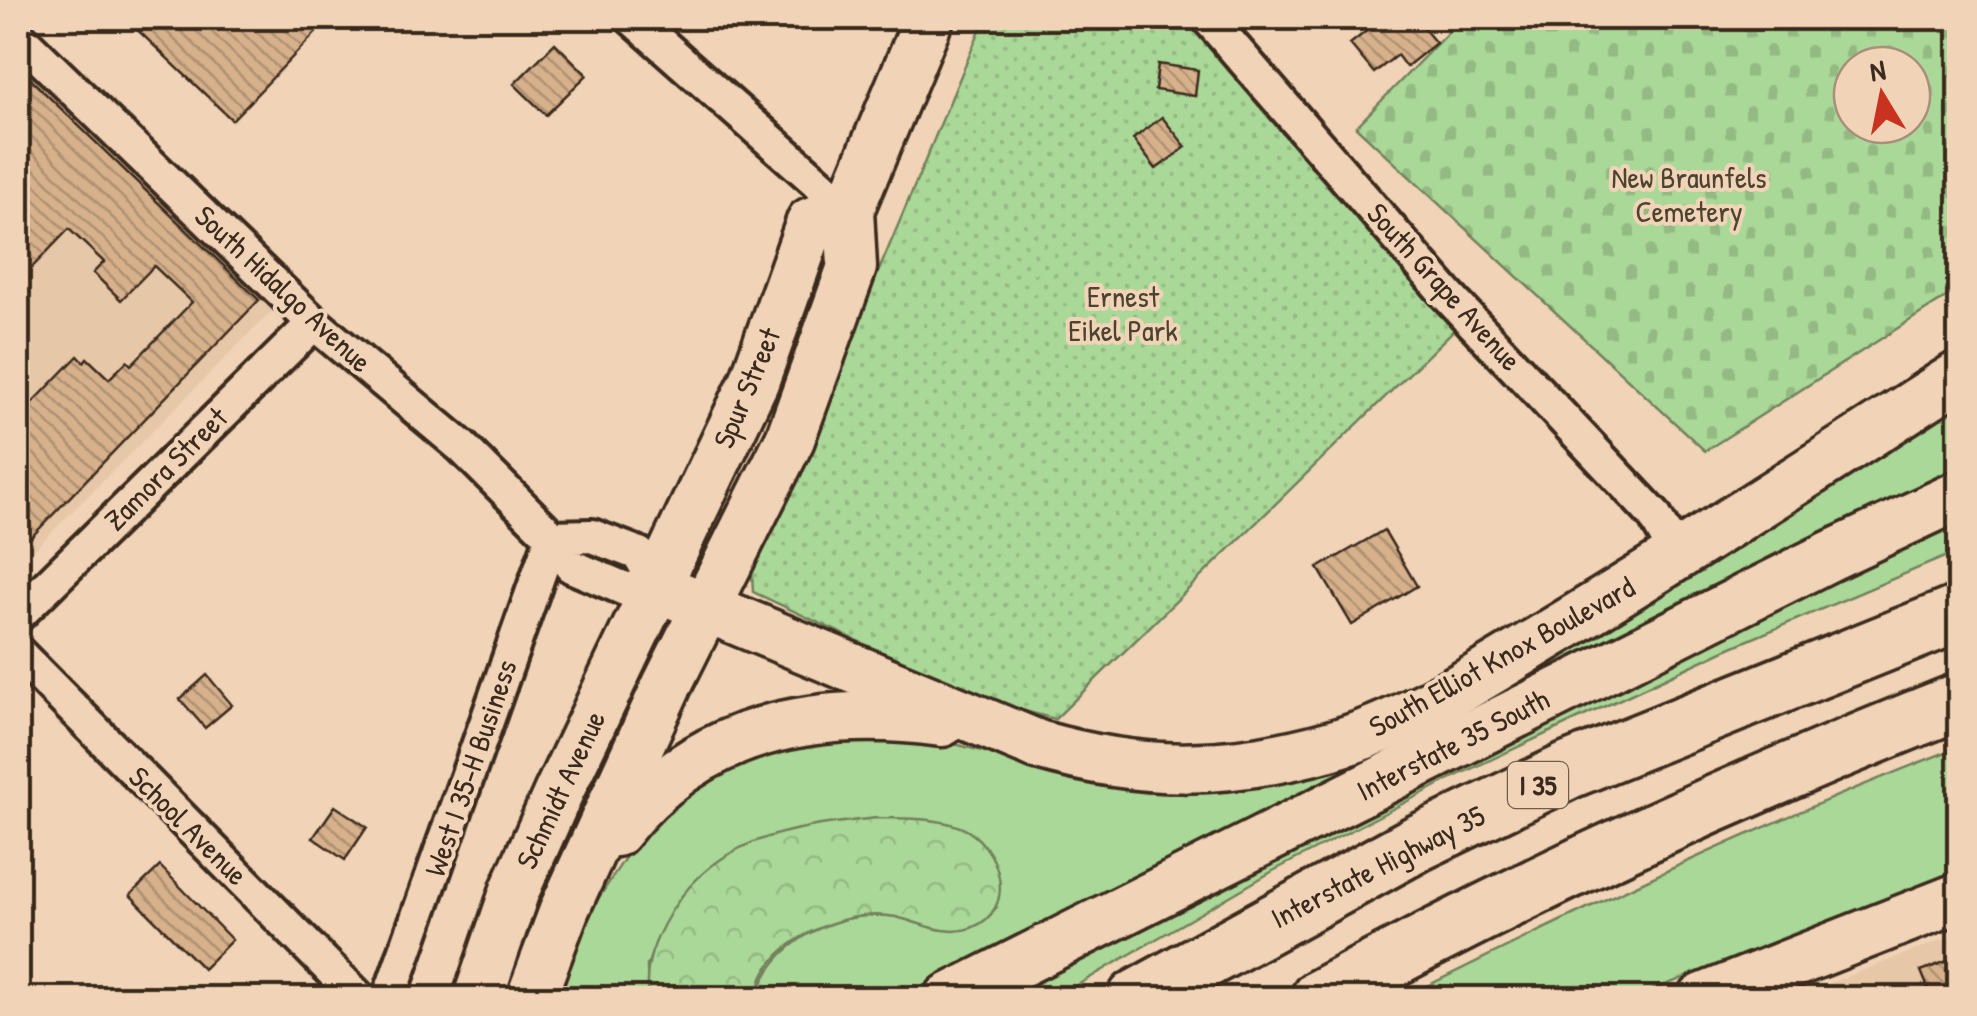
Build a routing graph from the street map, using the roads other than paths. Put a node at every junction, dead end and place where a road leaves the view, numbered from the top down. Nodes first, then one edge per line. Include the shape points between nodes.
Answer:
1 (632, 18) edge
2 (929, 18) edge
3 (1208, 18) edge
4 (18, 36) edge
5 (849, 210) junction
6 (314, 323) junction
7 (1960, 374) edge
8 (1960, 495) edge
9 (552, 538) junction
10 (1678, 557) junction
11 (657, 587) junction
12 (705, 604) junction
13 (1960, 613) edge
14 (18, 615) edge
15 (18, 653) edge
16 (1960, 701) edge
17 (995, 729) junction
18 (1960, 897) edge
19 (565, 908) junction
20 (1723, 995) edge
21 (359, 998) edge
22 (389, 998) edge
23 (478, 998) edge
24 (531, 998) edge
25 (949, 998) edge
26 (1136, 998) edge
27 (1319, 998) edge

1 - 5 street
2 - 5 main road, Spur Street
3 - 10 street, South Grape Avenue via 1448,296 1654,516
4 - 6 street, South Hidalgo Avenue
5 - 11 main road, Spur Street via 811,222 754,382
5 - 12 main road, Spur Street via 852,267 790,439
6 - 9 street, South Hidalgo Avenue via 462,446
6 - 14 street, Zamora Street
7 - 10 main road, South Elliot Knox Boulevard
8 - 25 main road, Interstate 35 South
9 - 11 street, South Hidalgo Avenue via 572,566 625,589
9 - 22 street, West I 35-H Business
10 - 17 main road, South Elliot Knox Boulevard via 1422,708 1293,756 1202,768 1131,767
11 - 12 main road, South Hidalgo Avenue
11 - 23 main road, Schmidt Avenue via 515,890
12 - 17 main road, South Hidalgo Avenue
12 - 19 main road, Schmidt Avenue
13 - 26 highway, Interstate Highway 35 / I 35 via 1570,770 1418,843
15 - 21 street, School Avenue
16 - 27 highway via 1574,866
17 - 19 main road via 850,715 740,738 684,768 636,805
18 - 20 main road
19 - 24 main road, Schmidt Avenue

